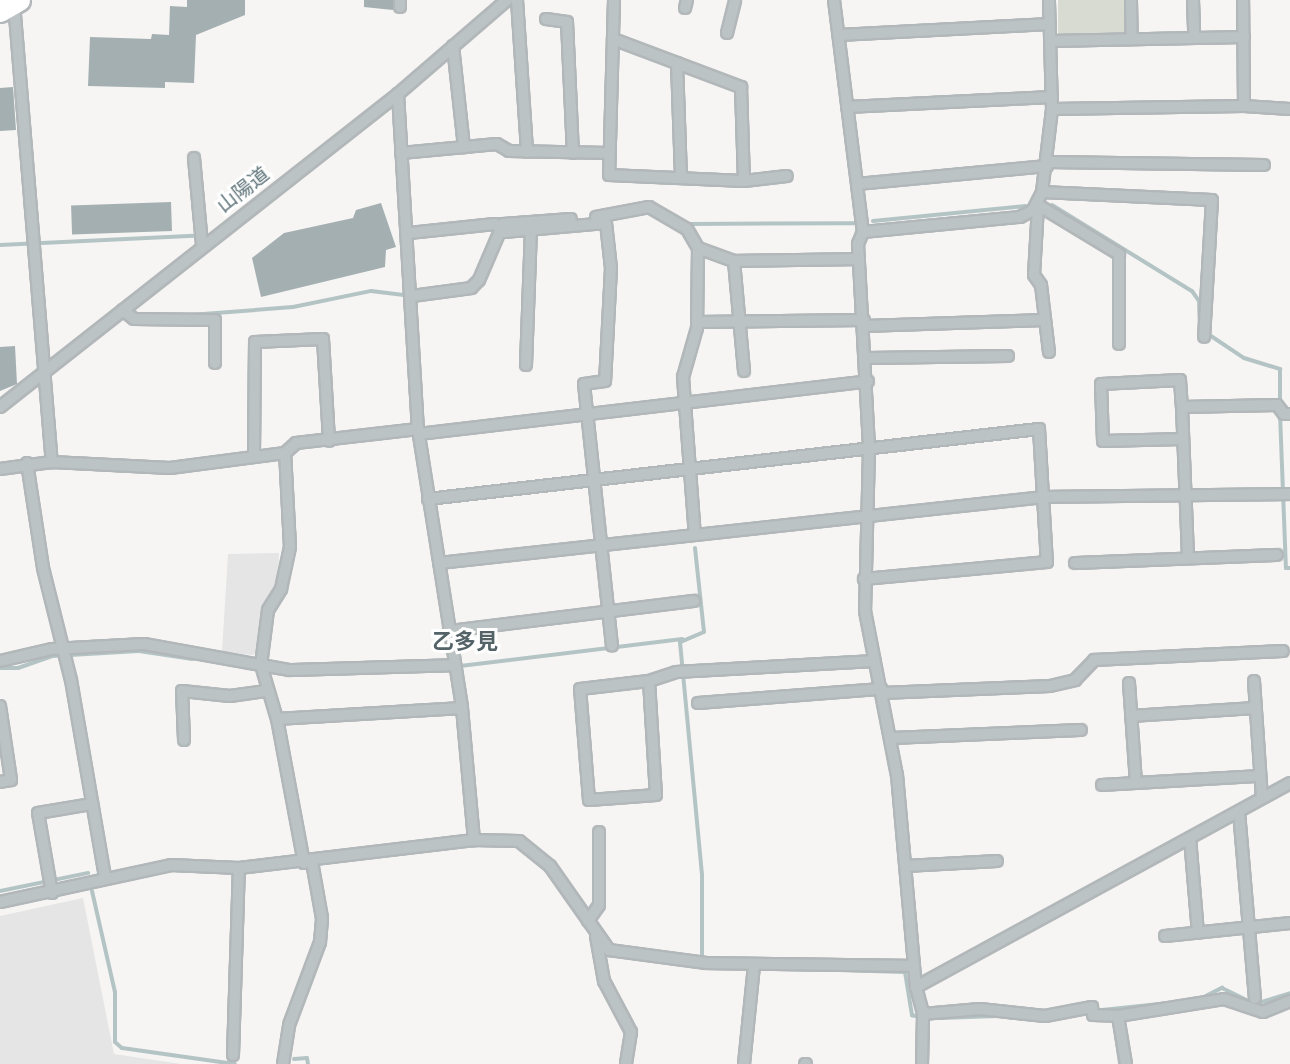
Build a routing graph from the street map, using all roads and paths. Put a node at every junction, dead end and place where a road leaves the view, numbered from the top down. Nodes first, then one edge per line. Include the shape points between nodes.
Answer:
1 (507, 0) edge
2 (517, 0) edge
3 (614, 0) edge
4 (735, 0) edge
5 (834, 0) edge
6 (1049, 0) edge
7 (1131, 0) edge
8 (1193, 0) edge
9 (1243, 0) edge
10 (11, 4) edge
11 (546, 19) dead end
12 (1050, 24) junction
13 (727, 33) dead end
14 (839, 35) junction
15 (1194, 37) junction
16 (1244, 37) junction
17 (613, 39) junction
18 (1132, 39) junction
19 (1051, 41) junction
20 (453, 46) junction
21 (677, 63) junction
22 (398, 94) junction
23 (1052, 97) junction
24 (1244, 106) junction
25 (847, 107) junction
26 (1052, 109) junction
27 (1290, 109) edge
28 (464, 147) junction
29 (527, 152) junction
30 (401, 153) junction
31 (573, 153) junction
32 (609, 153) junction
33 (194, 158) dead end
34 (1047, 164) junction
35 (1264, 165) dead end
36 (787, 176) dead end
37 (681, 178) junction
38 (744, 180) junction
39 (857, 184) junction
40 (1042, 192) junction
41 (1038, 205) junction
42 (500, 228) junction
43 (531, 230) junction
44 (863, 232) junction
45 (409, 233) junction
46 (202, 244) junction
47 (698, 248) junction
48 (859, 260) junction
49 (734, 261) junction
50 (412, 297) junction
51 (123, 310) junction
52 (1045, 320) junction
53 (697, 322) junction
54 (740, 322) junction
55 (864, 323) junction
56 (1204, 334) dead end
57 (1119, 344) dead end
58 (1049, 352) dead end
59 (1008, 356) dead end
60 (867, 358) junction
61 (215, 363) dead end
62 (526, 365) dead end
63 (48, 370) junction
64 (744, 370) dead end
65 (868, 381) junction
66 (683, 403) junction
67 (0, 407) edge
68 (1182, 407) junction
69 (1284, 410) edge
70 (586, 414) junction
71 (419, 431) junction
72 (1183, 439) junction
73 (329, 441) junction
74 (869, 449) junction
75 (285, 453) junction
76 (254, 456) junction
77 (52, 462) junction
78 (27, 463) junction
79 (0, 469) edge
80 (690, 469) junction
81 (594, 480) junction
82 (1286, 494) edge
83 (1185, 495) junction
84 (1044, 497) junction
85 (428, 499) junction
86 (864, 516) junction
87 (694, 535) junction
88 (601, 545) junction
89 (1277, 555) dead end
90 (1188, 558) junction
91 (439, 563) junction
92 (1075, 563) dead end
93 (864, 579) junction
94 (694, 602) dead end
95 (608, 612) junction
96 (449, 631) junction
97 (612, 646) dead end
98 (1283, 651) dead end
99 (63, 654) junction
100 (875, 660) junction
101 (0, 662) edge
102 (261, 665) junction
103 (455, 665) junction
104 (649, 681) junction
105 (1254, 681) dead end
106 (1129, 683) dead end
107 (267, 691) junction
108 (881, 691) junction
109 (698, 703) dead end
110 (0, 706) edge
111 (462, 708) junction
112 (1256, 708) junction
113 (1131, 716) junction
114 (277, 719) junction
115 (1081, 730) dead end
116 (891, 738) junction
117 (184, 740) dead end
118 (1260, 776) junction
119 (0, 782) edge
120 (1136, 783) junction
121 (1290, 783) edge
122 (1101, 784) dead end
123 (1262, 798) junction
124 (92, 804) junction
125 (1239, 812) junction
126 (598, 832) dead end
127 (1190, 838) junction
128 (474, 840) junction
129 (997, 861) dead end
130 (308, 862) junction
131 (906, 866) junction
132 (239, 868) junction
133 (105, 876) junction
134 (50, 885) junction
135 (0, 902) edge
136 (588, 921) junction
137 (1290, 923) edge
138 (1250, 927) junction
139 (1198, 933) junction
140 (596, 936) junction
141 (1165, 936) dead end
142 (914, 966) junction
143 (754, 969) junction
144 (916, 987) junction
145 (1255, 998) dead end
146 (1290, 1001) edge
147 (1115, 1016) junction
148 (923, 1017) junction
149 (233, 1055) dead end
150 (283, 1064) edge
151 (626, 1064) edge
152 (744, 1064) edge
153 (922, 1064) edge
154 (1126, 1064) edge

1 - 20 street, 山陽道
2 - 29 street
3 - 17 street
4 - 13 street
5 - 14 street
6 - 12 street
7 - 18 street
8 - 15 street
9 - 16 street
10 - 63 street
11 - 31 street via 567,22
12 - 14 street
12 - 19 street
14 - 25 street
15 - 16 street
15 - 18 street
16 - 24 street
17 - 21 street
17 - 32 street
18 - 19 street
19 - 23 street
20 - 22 street, 山陽道
20 - 28 street
21 - 37 street
21 - 38 street via 741,87
22 - 30 street
22 - 46 street, 山陽道
23 - 25 street
23 - 26 street
24 - 26 street
24 - 27 street
25 - 39 street
26 - 34 street
28 - 29 street via 497,144 509,151
28 - 30 street
29 - 31 street
30 - 45 street
31 - 32 street
32 - 37 street via 609,174
33 - 46 street
34 - 35 street
34 - 39 street
34 - 40 street
36 - 38 street
37 - 38 street
39 - 44 street
40 - 41 street
40 - 56 street via 1212,200
41 - 44 street via 1020,217
41 - 52 street via 1034,275 1041,285
41 - 57 street via 1119,254
42 - 43 street
42 - 45 street via 495,224
42 - 47 street via 503,224 608,216 649,207 678,222
42 - 50 street via 479,280 471,288
43 - 62 street
43 - 70 street via 606,223 611,268 605,381 584,384
44 - 48 street
45 - 50 street
46 - 51 street, 山陽道
47 - 49 street
47 - 53 street
48 - 49 street
48 - 55 street
49 - 54 street
50 - 71 street
51 - 61 street via 134,319 215,320
51 - 63 street, 山陽道
52 - 55 street
52 - 58 street
53 - 54 street
53 - 66 street via 686,359
54 - 55 street
54 - 64 street
55 - 60 street
59 - 60 street
60 - 65 street
63 - 67 street, 山陽道
63 - 77 street
65 - 66 street
65 - 74 street
66 - 70 street
66 - 80 street
68 - 69 street
68 - 72 street
68 - 72 street via 1180,380 1101,384 1102,441
70 - 71 street
70 - 81 street
71 - 73 street
71 - 85 street
72 - 83 street
73 - 75 street via 296,443
73 - 76 street via 323,339 255,342
74 - 80 street
74 - 84 street via 1039,429
74 - 86 street
75 - 76 street
75 - 102 street via 290,547 282,589 268,610
76 - 77 street via 149,469
77 - 78 street
78 - 79 street
78 - 99 street
80 - 81 street
80 - 87 street
81 - 85 street
81 - 88 street
82 - 83 street
83 - 84 street
83 - 90 street
84 - 86 street
84 - 93 street via 1047,562
85 - 91 street
86 - 87 street
86 - 93 street
87 - 88 street
88 - 91 street
88 - 95 street
89 - 90 street
90 - 92 street
91 - 96 street
93 - 100 street via 865,611
94 - 95 street
95 - 96 street
95 - 97 street
96 - 103 street
98 - 108 street via 1094,660 1075,680 1050,686
99 - 101 street
99 - 102 street via 144,644
99 - 124 street
100 - 104 street via 682,671
100 - 108 street
102 - 103 street via 289,670
102 - 107 street
103 - 111 street
104 - 104 street via 580,689 589,800 656,795
105 - 112 street
106 - 113 street
107 - 114 street
107 - 117 street via 230,696 182,691
108 - 109 street
108 - 116 street
110 - 119 street via 10,780
111 - 114 street
111 - 128 street
112 - 113 street
112 - 118 street
113 - 120 street
114 - 130 street
115 - 116 street
116 - 131 street
118 - 120 street
118 - 123 street
120 - 122 street
121 - 123 street
123 - 125 street
124 - 133 street
124 - 134 street via 38,813
125 - 127 street
125 - 138 street
126 - 136 street via 599,905
127 - 139 street
127 - 144 street
128 - 130 street
128 - 136 street via 519,841 550,866
129 - 131 street
130 - 132 street
130 - 150 street via 322,918 320,942 289,1025
131 - 142 street
132 - 133 street via 171,865
132 - 149 street
133 - 134 street
134 - 135 street
136 - 140 street
137 - 138 street
138 - 139 street
138 - 145 street
139 - 141 street
140 - 143 street via 609,950
140 - 151 street via 604,981 631,1032
142 - 143 street
142 - 144 street
143 - 152 street
144 - 148 street
146 - 147 street via 1263,1012 1224,999
147 - 148 street via 1092,1012 1045,1016 980,1010
147 - 154 street
148 - 153 street

